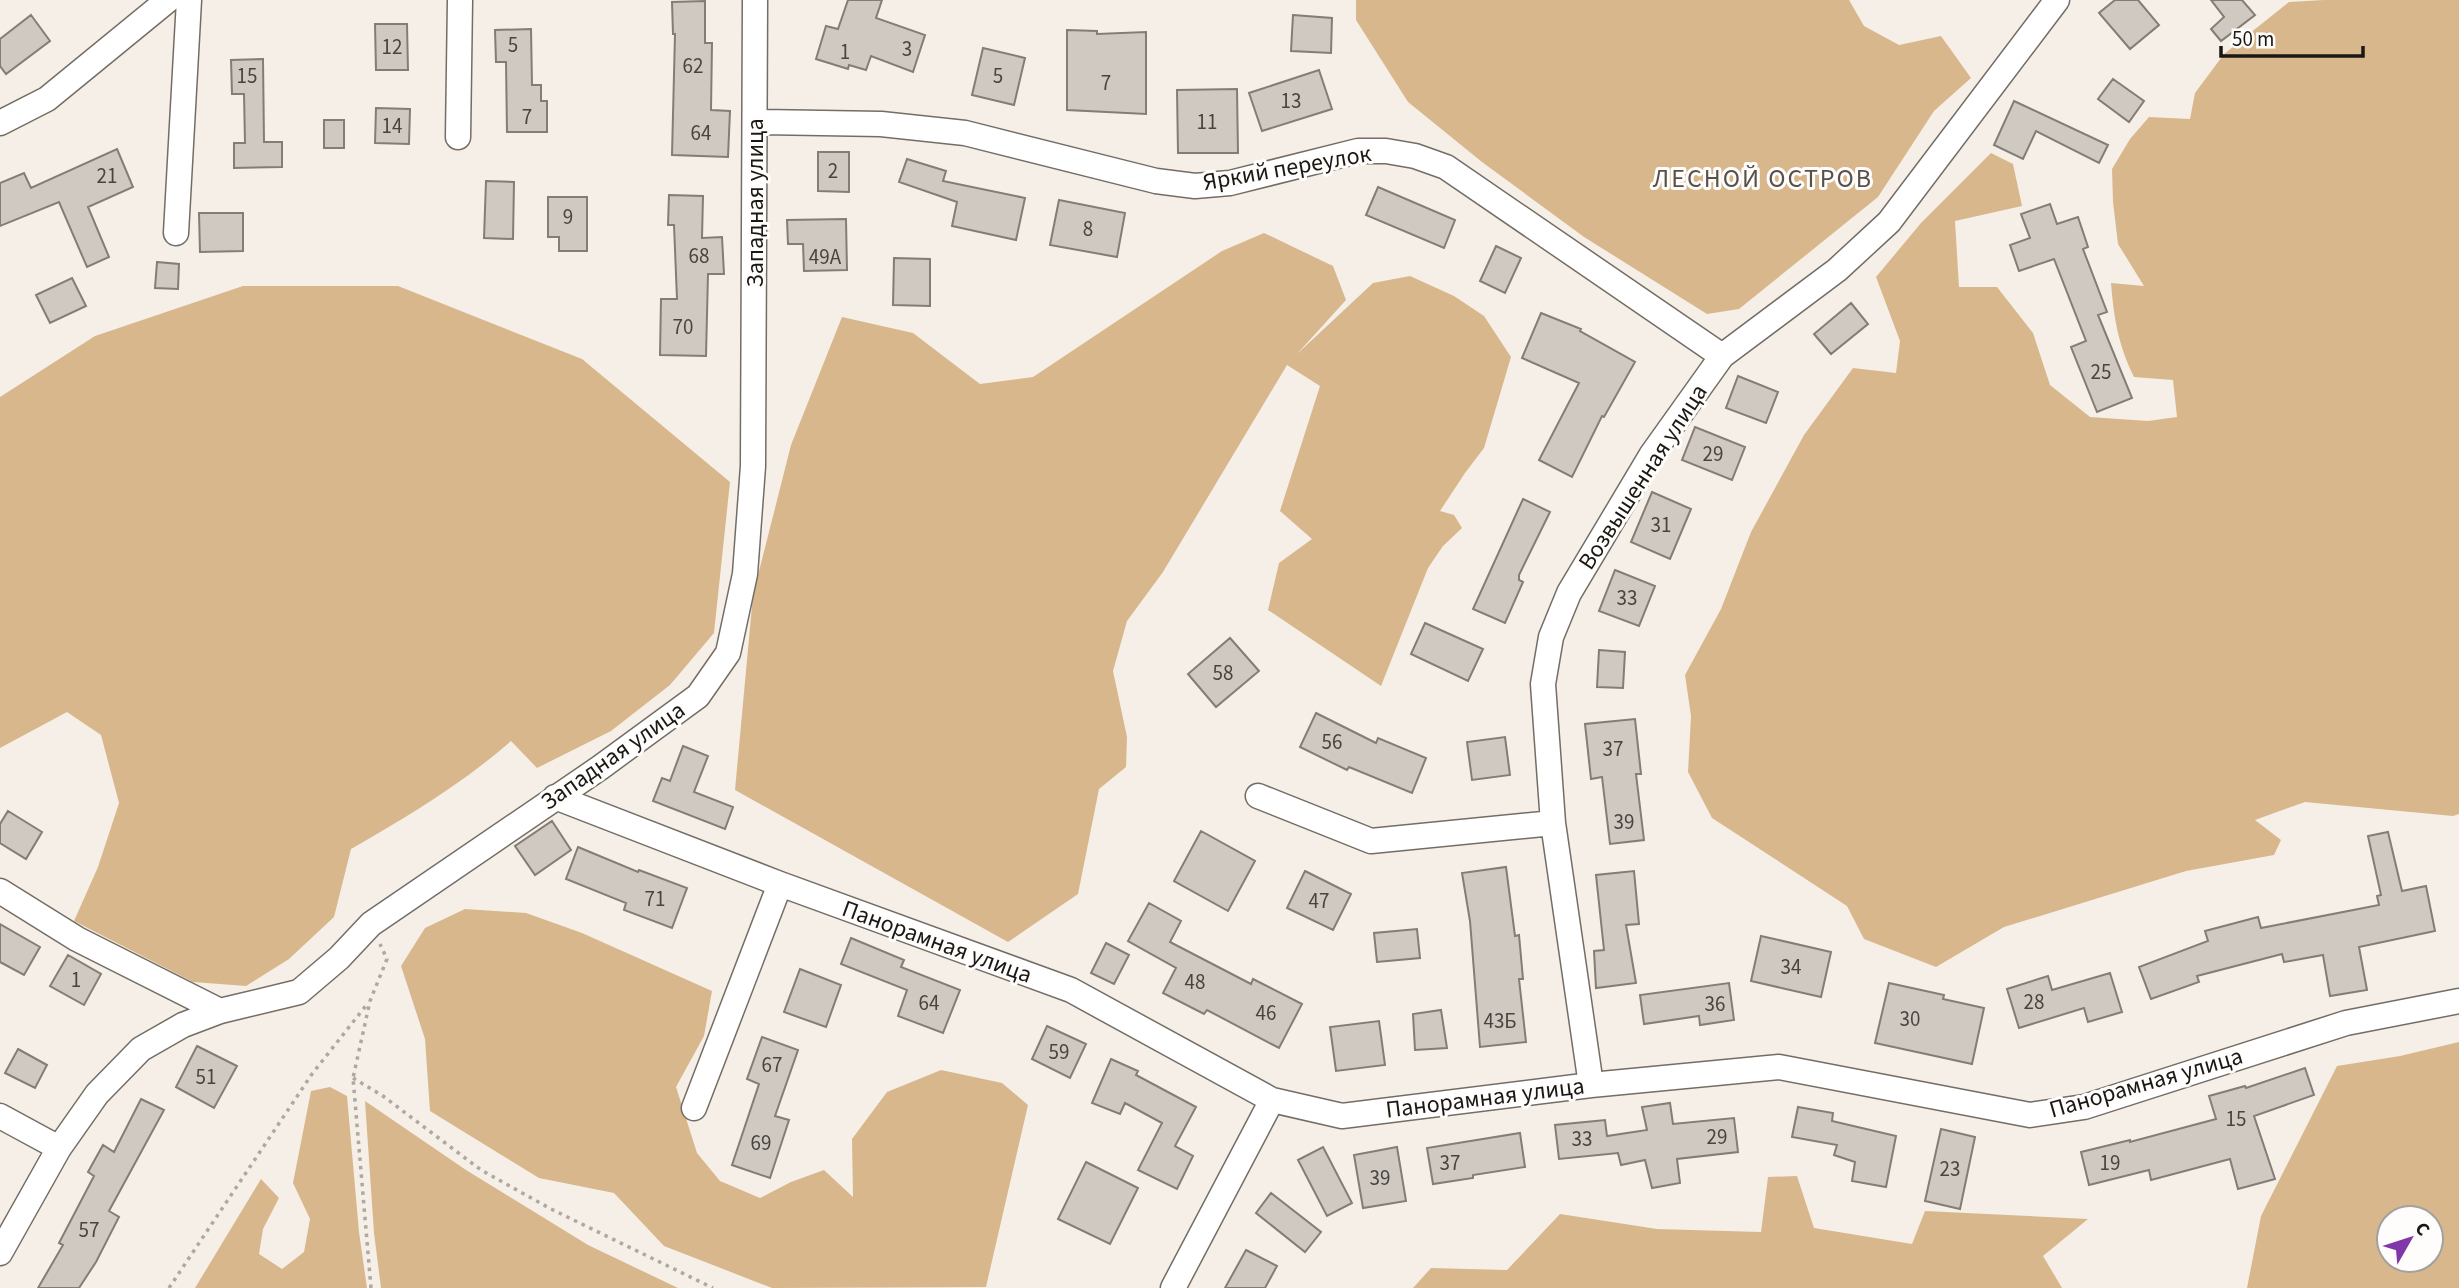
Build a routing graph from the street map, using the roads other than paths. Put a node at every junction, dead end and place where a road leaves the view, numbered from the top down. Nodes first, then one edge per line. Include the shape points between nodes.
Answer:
1 (168, 0) edge
2 (189, 0) edge
3 (460, 0) edge
4 (755, 0) edge
5 (2057, 0) edge
6 (755, 122) junction
7 (0, 123) edge
8 (458, 137) dead end
9 (176, 233) dead end
10 (1722, 356) junction
11 (1258, 796) dead end
12 (555, 797) junction
13 (1553, 823) junction
14 (780, 884) junction
15 (0, 891) edge
16 (2459, 1001) edge
17 (220, 1011) junction
18 (1591, 1085) junction
19 (1272, 1100) junction
20 (694, 1108) dead end
21 (0, 1116) edge
22 (58, 1148) junction
23 (0, 1253) edge
24 (1173, 1288) edge

1 - 7 street via 47,99
2 - 9 street
3 - 8 street
4 - 6 street, Западная улица
5 - 10 street, Возвышенная улица via 1889,222 1837,270
6 - 10 street, Яркий переулок via 881,124 965,133 1156,181 1195,186 1230,183 1358,151 1416,156 1446,167
6 - 12 street, Западная улица via 753,466 744,574 728,653 698,696
10 - 13 street, Возвышенная улица via 1652,454 1569,593 1551,637 1543,684
11 - 13 street via 1371,841
12 - 14 street, Панорамная улица
12 - 17 street, Западная улица via 371,924 299,992
13 - 18 street, Возвышенная улица
14 - 19 street, Панорамная улица via 1071,990
14 - 20 street
15 - 17 street via 77,939
16 - 18 street, Панорамная улица via 2346,1023 2084,1107 2030,1115 1779,1067
17 - 22 street, Западная улица via 141,1049 97,1094
18 - 19 street, Панорамная улица via 1342,1116
19 - 24 street
21 - 22 street
22 - 23 street, Западная улица

